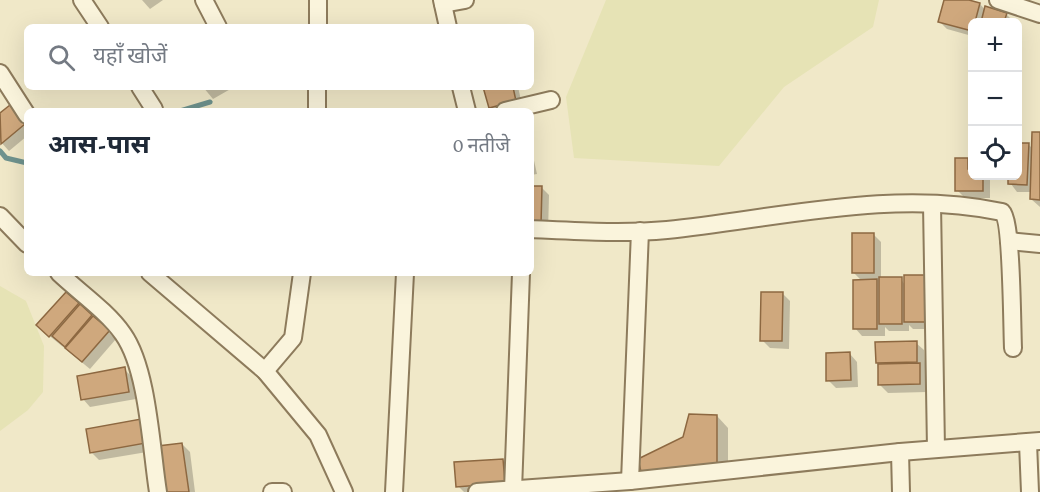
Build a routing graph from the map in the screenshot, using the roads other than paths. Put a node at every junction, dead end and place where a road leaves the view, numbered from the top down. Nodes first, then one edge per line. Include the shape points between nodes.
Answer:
1 (82, 0) edge
2 (204, 0) edge
3 (318, 0) edge
4 (465, 0) edge
5 (998, 0) edge
6 (442, 2) edge
7 (1040, 14) edge
8 (98, 24) edge
9 (216, 24) edge
10 (318, 24) edge
11 (447, 24) edge
12 (0, 73) edge
13 (142, 90) edge
14 (317, 90) edge
15 (462, 90) edge
16 (551, 100) dead end
17 (153, 108) edge
18 (317, 108) edge
19 (466, 108) edge
20 (518, 108) edge
21 (24, 110) edge
22 (932, 204) junction
23 (0, 216) edge
24 (534, 229) edge
25 (640, 231) junction
26 (24, 241) edge
27 (1009, 241) junction
28 (1040, 244) edge
29 (62, 276) edge
30 (154, 276) edge
31 (302, 276) edge
32 (405, 276) edge
33 (521, 276) edge
34 (1013, 348) dead end
35 (265, 371) junction
36 (1034, 442) edge
37 (936, 449) junction
38 (900, 452) junction
39 (630, 481) junction
40 (513, 490) junction
41 (158, 492) edge
42 (344, 492) edge
43 (394, 492) edge
44 (477, 492) edge
45 (901, 492) edge
46 (1030, 492) edge

1 - 8 street
2 - 9 street
3 - 10 street
4 - 6 street
5 - 7 street
6 - 11 street
12 - 21 street
13 - 17 street
14 - 18 street
15 - 19 street
16 - 20 street
22 - 25 street via 832,207
22 - 27 street via 1002,212 1007,219
22 - 37 street
23 - 26 street
24 - 25 street
25 - 39 street
27 - 28 street
27 - 34 street
29 - 41 street via 122,333 130,347 142,382
30 - 35 street
31 - 35 street via 293,338
32 - 43 street
33 - 40 street
35 - 42 street via 318,435
36 - 37 street
36 - 46 street
37 - 38 street
38 - 39 street
38 - 45 street
39 - 40 street
40 - 44 street

